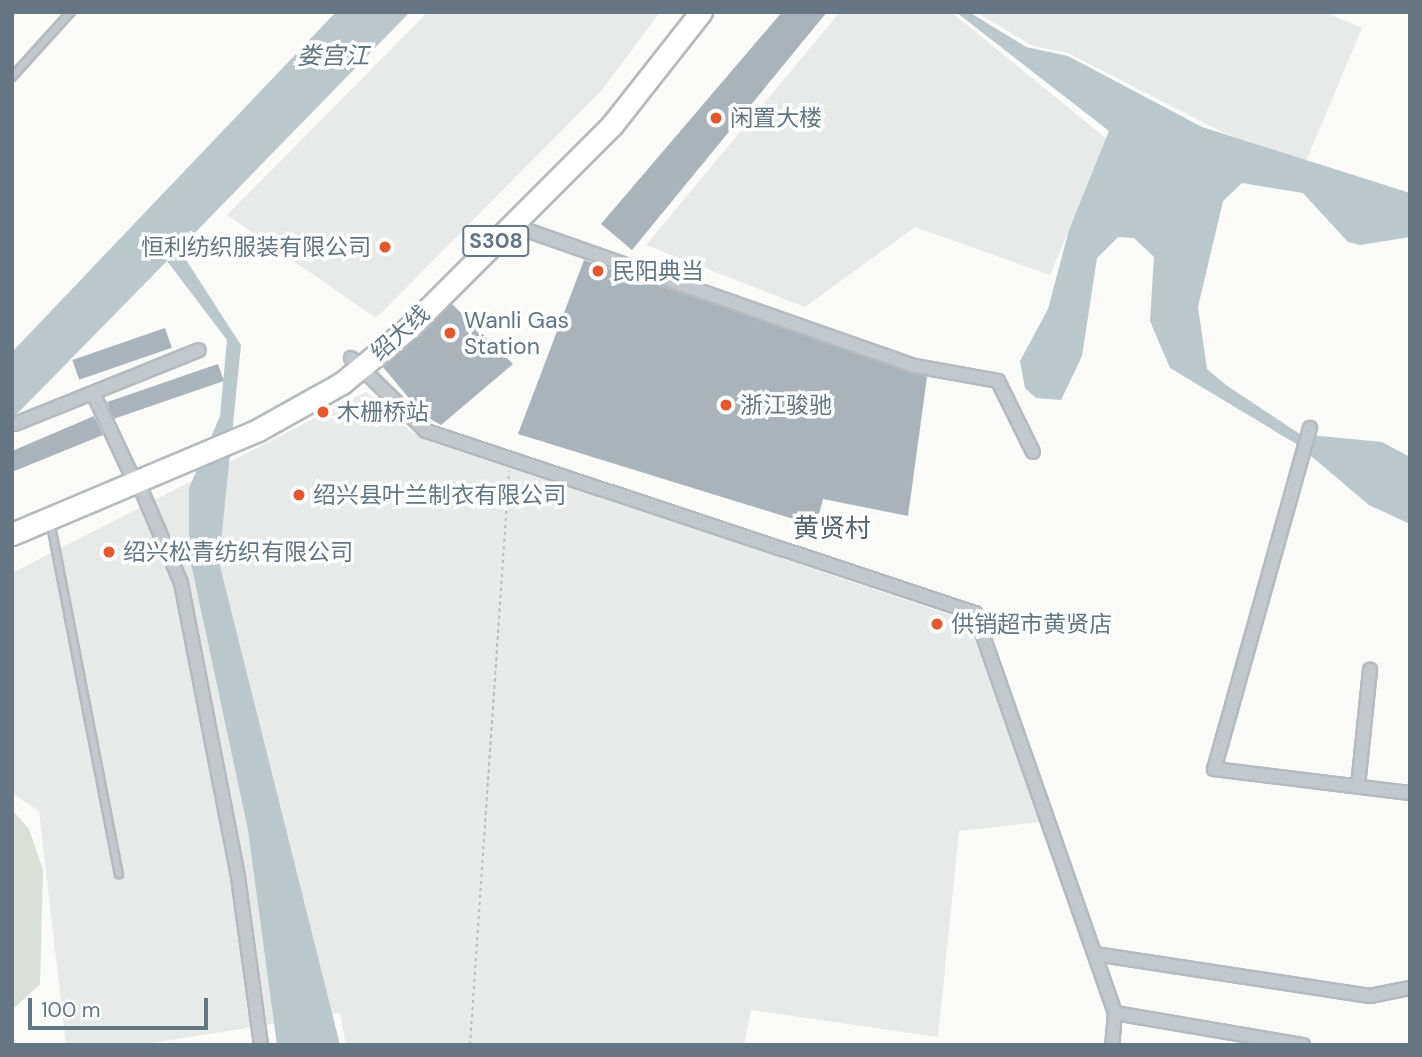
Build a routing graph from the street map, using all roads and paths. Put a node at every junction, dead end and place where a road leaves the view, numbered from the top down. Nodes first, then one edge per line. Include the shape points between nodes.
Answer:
1 (71, 12) edge
2 (685, 12) edge
3 (701, 12) edge
4 (12, 77) edge
5 (526, 230) dead end
6 (199, 350) dead end
7 (356, 363) junction
8 (93, 393) junction
9 (15, 424) dead end
10 (1309, 431) dead end
11 (1033, 452) dead end
12 (510, 459) junction
13 (135, 478) junction
14 (48, 513) junction
15 (12, 522) edge
16 (12, 534) edge
17 (1370, 670) dead end
18 (1358, 786) junction
19 (1410, 793) edge
20 (119, 873) dead end
21 (1095, 954) junction
22 (1410, 988) edge
23 (1115, 1013) junction
24 (261, 1045) edge
25 (470, 1045) edge
26 (1112, 1045) edge
27 (1303, 1045) edge

1 - 4 lane
2 - 7 main road, 绍大线 / S308 via 604,118
3 - 7 main road, 绍大线 / S308 via 612,125 410,327
5 - 11 street via 915,366 998,381
6 - 8 street
7 - 12 street via 426,431
7 - 13 main road, 绍大线 / S308 via 260,421
8 - 9 street
8 - 13 street
10 - 18 street via 1214,769
12 - 21 street via 975,613
12 - 25 path
13 - 14 main road, 绍大线 / S308
13 - 24 street via 180,583 238,877
14 - 15 main road, 绍大线 / S308
14 - 16 main road, 绍大线 / S308
14 - 20 lane
17 - 18 street
18 - 19 street
21 - 22 street via 1370,996
21 - 23 street
23 - 26 street
23 - 27 street

